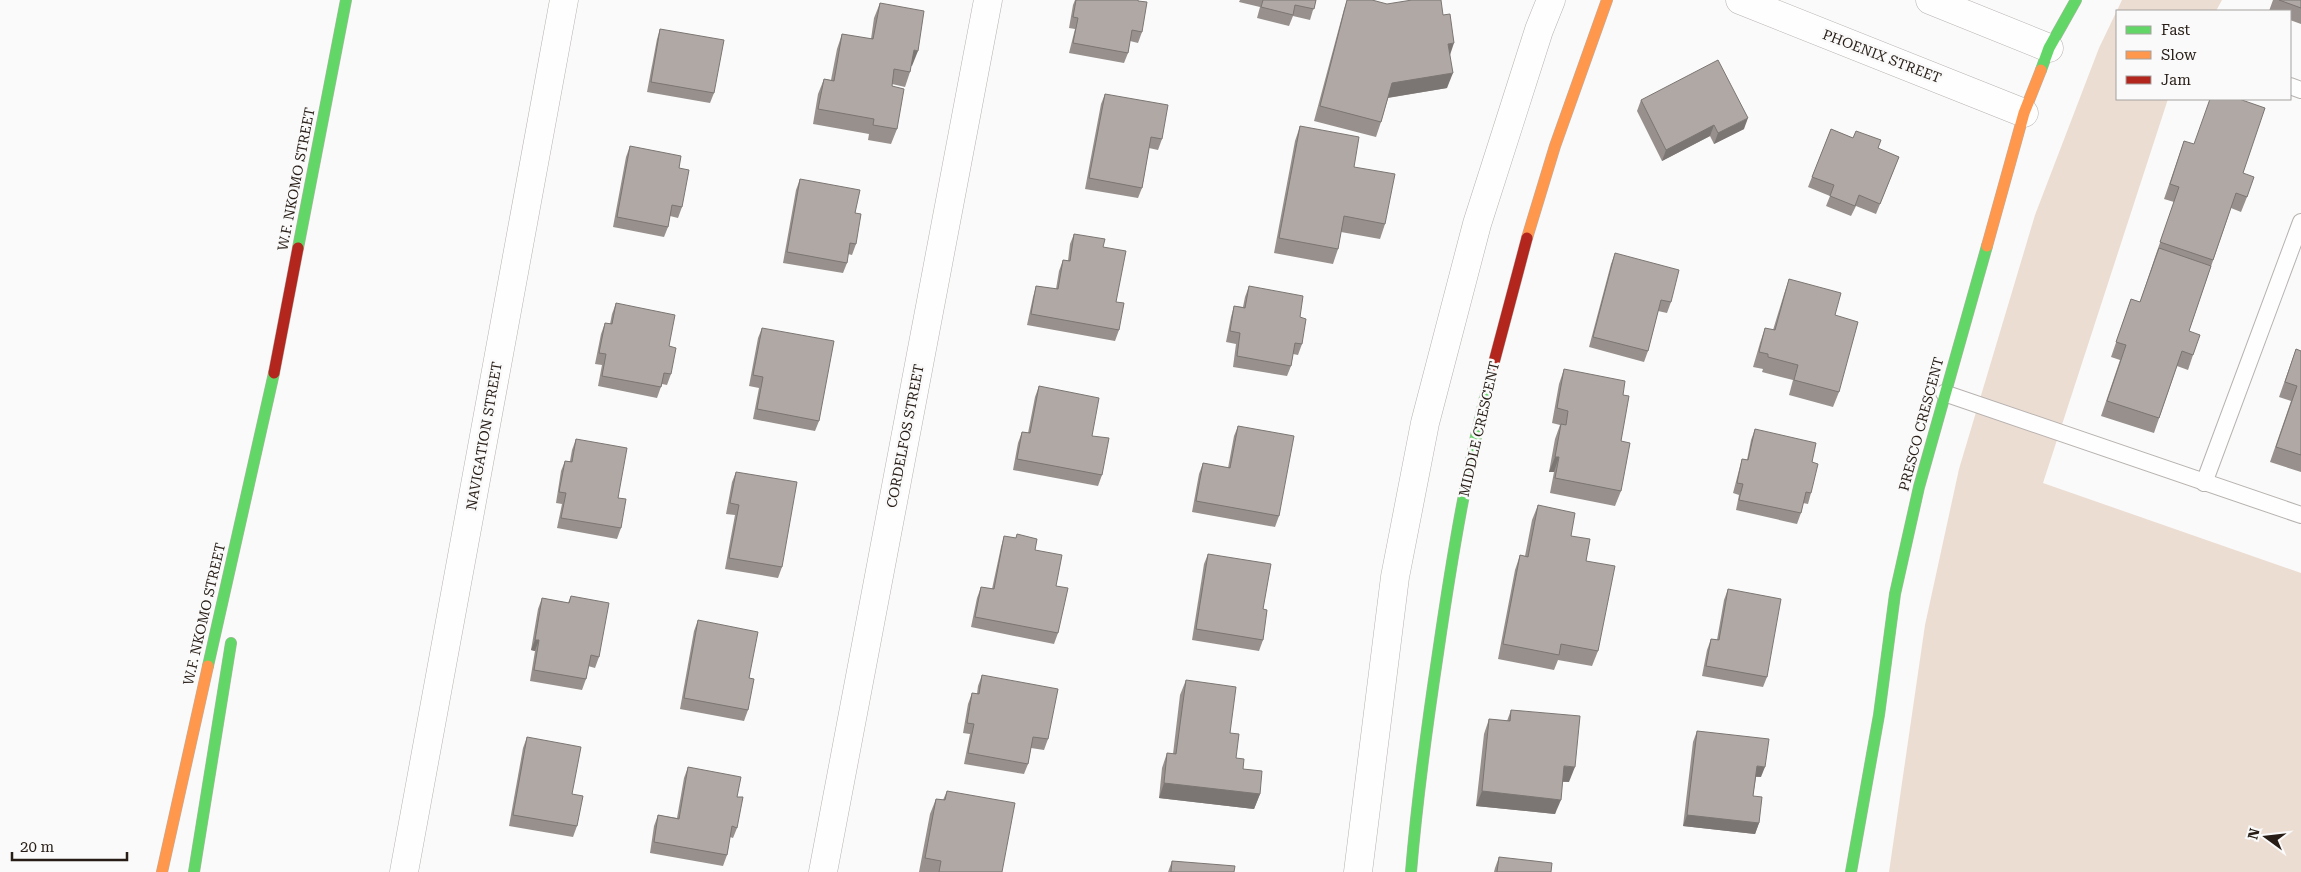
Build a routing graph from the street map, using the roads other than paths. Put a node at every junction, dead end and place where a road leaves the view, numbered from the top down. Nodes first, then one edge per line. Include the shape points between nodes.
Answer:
1 (346, 0) edge
2 (564, 0) edge
3 (988, 0) edge
4 (1551, 0) edge
5 (1608, 0) edge
6 (1740, 0) edge
7 (1930, 0) edge
8 (2076, 0) edge
9 (2049, 48) junction
10 (2024, 112) junction
11 (2301, 222) edge
12 (276, 363) junction
13 (1944, 393) junction
14 (2204, 483) junction
15 (2301, 516) edge
16 (244, 559) dead end
17 (233, 627) dead end
18 (162, 872) edge
19 (194, 872) edge
20 (404, 872) edge
21 (823, 872) edge
22 (1358, 872) edge
23 (1411, 872) edge
24 (1851, 872) edge

1 - 12 street, W.F. NKOMO STREET
2 - 20 street, NAVIGATION STREET
3 - 21 street, CORDELFOS STREET
4 - 22 street via 1538,30 1477,224 1425,423 1395,577
5 - 23 street, MIDDLE CRESCENT via 1552,155 1475,433 1448,581 1418,789
6 - 10 street, PHOENIX STREET
7 - 9 street
8 - 9 street, PRESCO CRESCENT
9 - 10 street, PRESCO CRESCENT
10 - 13 street, PRESCO CRESCENT
11 - 14 lane
12 - 16 street, W.F. NKOMO STREET
12 - 18 street, W.F. NKOMO STREET
13 - 14 lane
13 - 24 street, PRESCO CRESCENT via 1895,594 1879,715
14 - 15 lane
17 - 19 street

